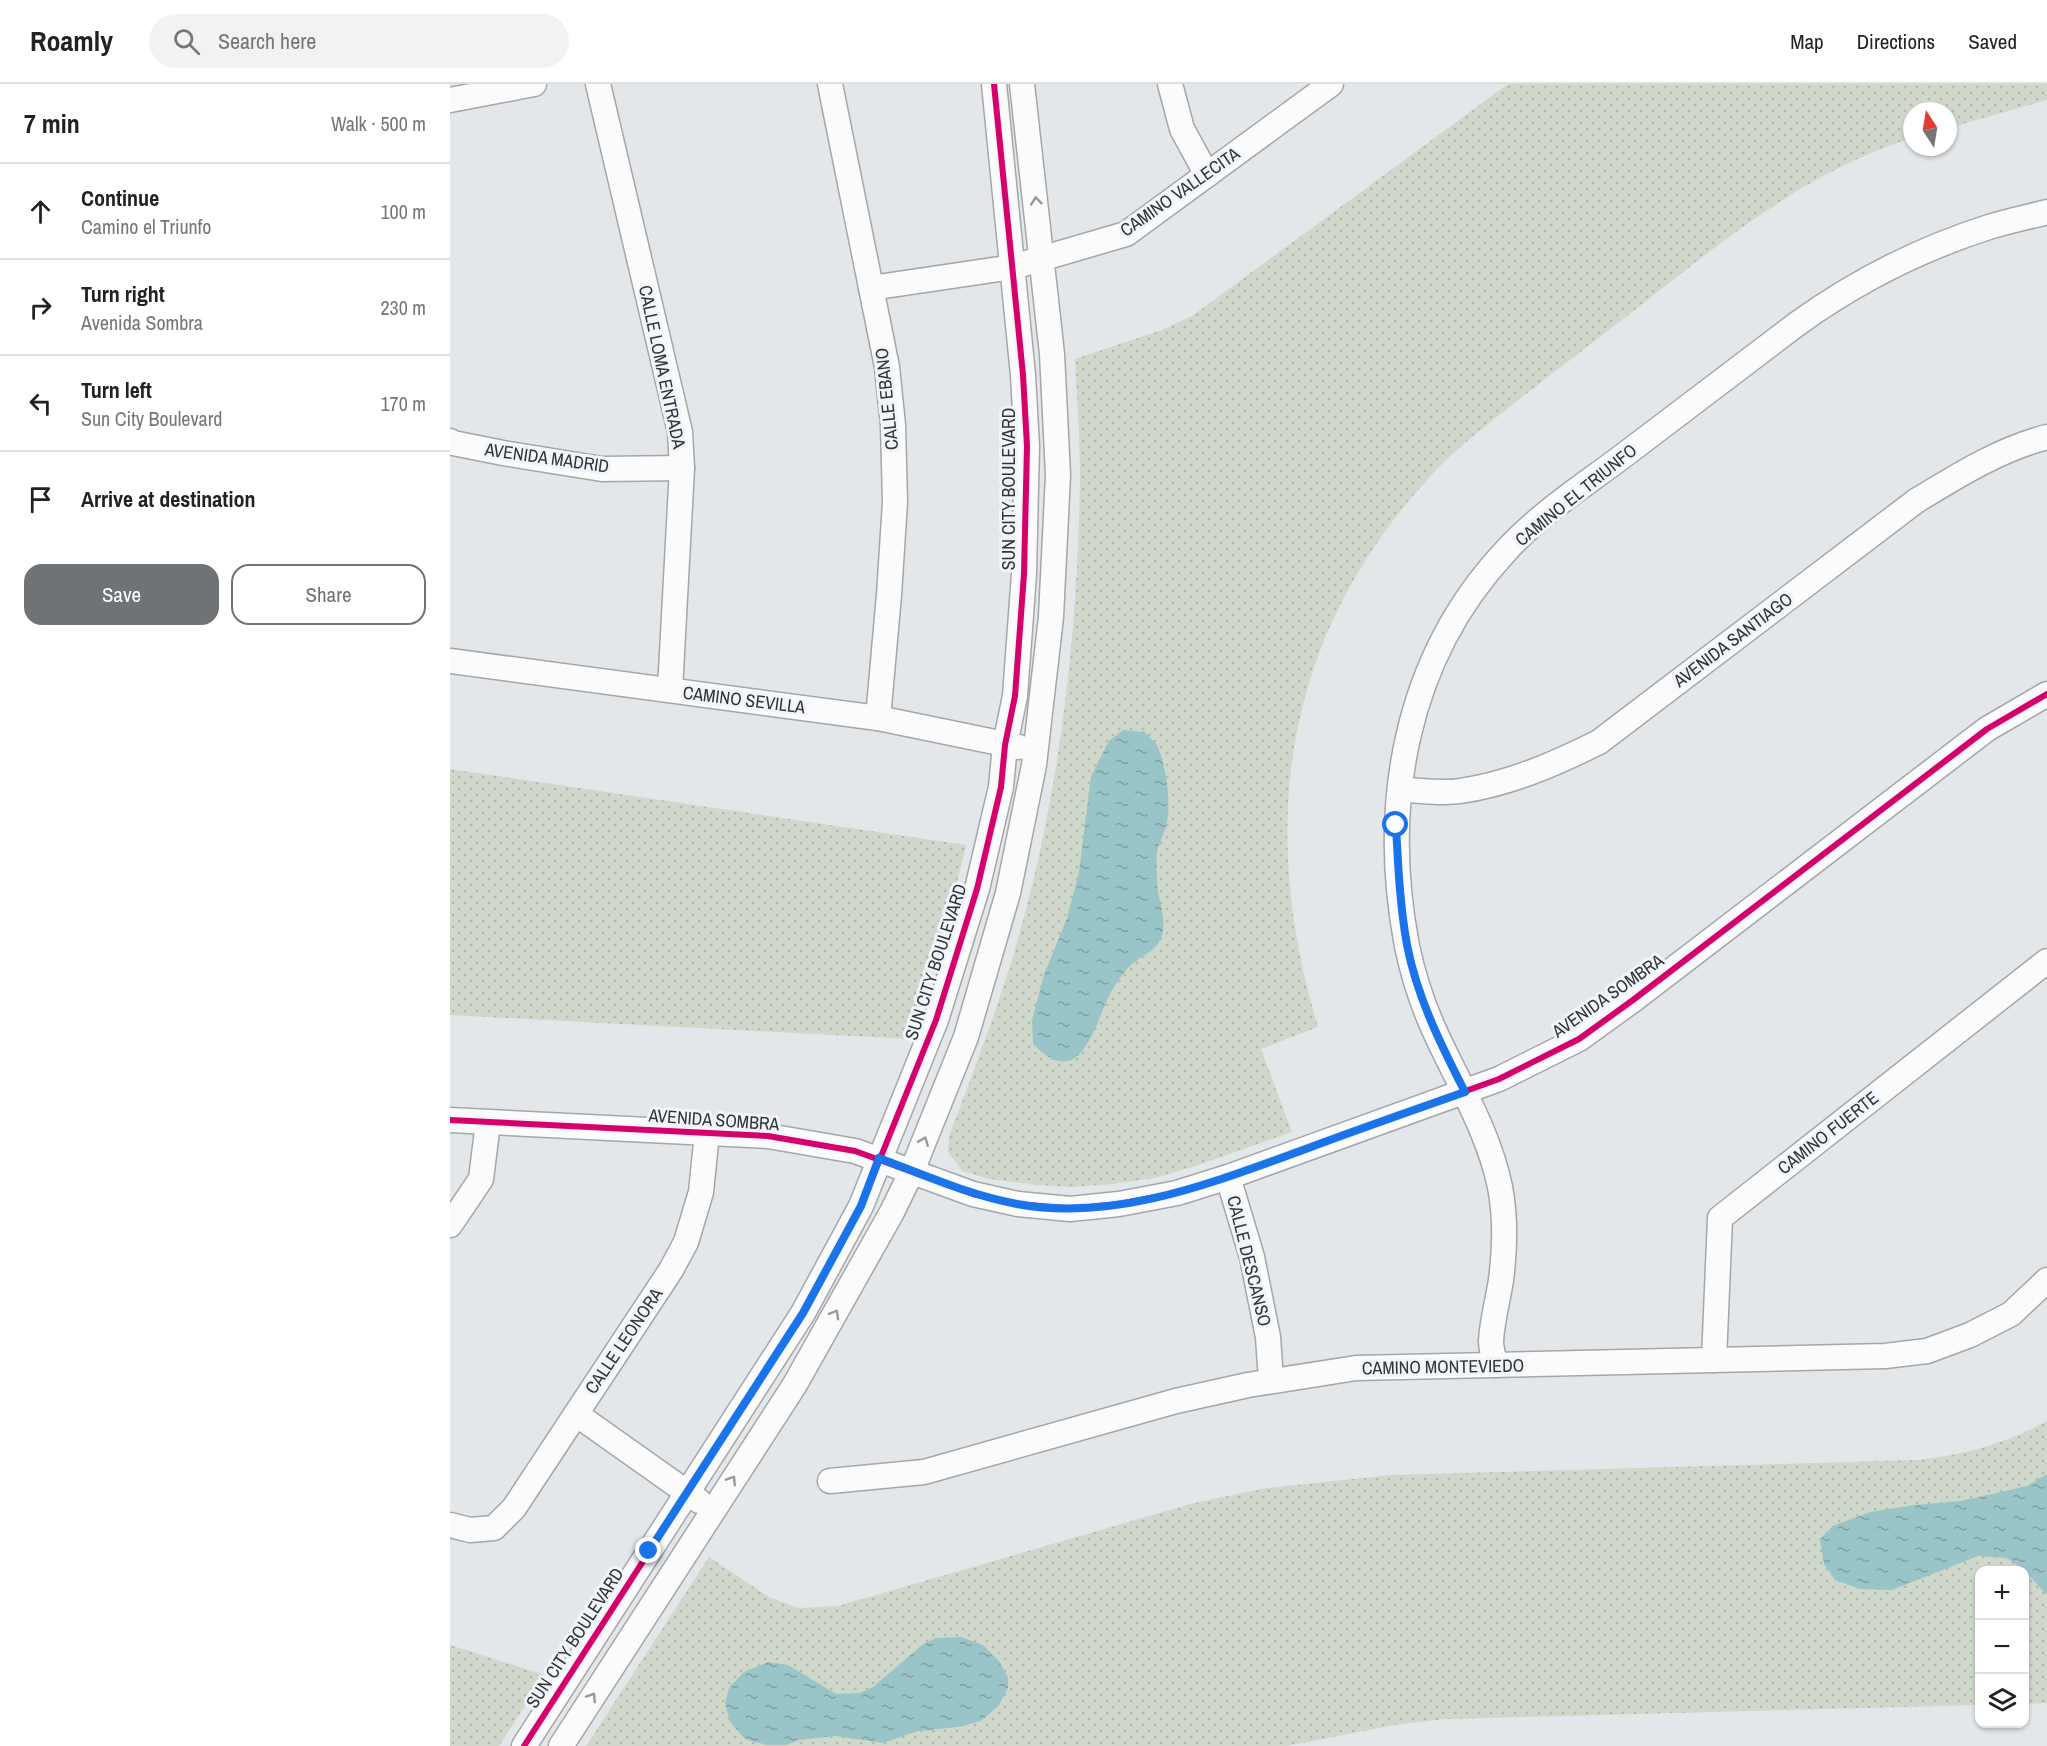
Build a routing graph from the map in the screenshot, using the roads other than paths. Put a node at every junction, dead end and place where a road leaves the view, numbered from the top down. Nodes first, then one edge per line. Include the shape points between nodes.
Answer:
1 (534, 84) edge
2 (598, 84) edge
3 (830, 84) edge
4 (994, 84) edge
5 (1022, 84) edge
6 (1170, 84) edge
7 (1331, 84) edge
8 (450, 100) edge
9 (1207, 175) junction
10 (2047, 212) edge
11 (1042, 260) junction
12 (1013, 267) junction
13 (871, 288) junction
14 (2047, 437) edge
15 (450, 441) edge
16 (682, 468) junction
17 (450, 661) edge
18 (670, 690) junction
19 (2047, 694) edge
20 (878, 718) junction
21 (1005, 745) junction
22 (1036, 750) junction
23 (1400, 790) junction
24 (2047, 961) edge
25 (1465, 1092) junction
26 (450, 1120) edge
27 (488, 1123) junction
28 (707, 1133) junction
29 (879, 1158) junction
30 (912, 1171) junction
31 (1228, 1177) junction
32 (450, 1225) edge
33 (2047, 1280) edge
34 (1714, 1360) junction
35 (1495, 1365) junction
36 (1271, 1381) junction
37 (576, 1413) junction
38 (830, 1481) dead end
39 (686, 1492) junction
40 (712, 1511) junction
41 (450, 1525) edge
42 (524, 1746) edge
43 (561, 1746) edge

1 - 8 street
2 - 16 street, CALLE LOMA ENTRADA via 680,432
3 - 13 street, CALLE EBANO
4 - 12 street, SUN CITY BOULEVARD
11 -> 5 street
6 - 9 street via 1182,129
7 - 9 street, CAMINO VALLECITA
9 - 11 street, CAMINO VALLECITA via 1126,234
10 - 23 street, CAMINO EL TRIUNFO via 1990,226 1934,247 1832,299 1553,509 1504,552 1464,604 1434,657 1414,714
11 - 12 street, CAMINO VALLECITA
11 - 22 street via 1053,354 1058,475 1051,617
12 - 13 street, CAMINO VALLECITA
12 - 21 street, SUN CITY BOULEVARD via 1027,446 1024,574 1015,696
13 - 20 street, CALLE EBANO via 893,425 889,595
14 - 23 street, AVENIDA SANTIAGO via 2021,444 1916,501 1599,742 1550,766 1494,784 1458,792
15 - 16 street, AVENIDA MADRID via 602,469
16 - 18 street, CALLE LOMA ENTRADA
17 - 18 street, CAMINO SEVILLA
18 - 20 street, CAMINO SEVILLA
19 - 25 street, AVENIDA SOMBRA via 1987,729 1579,1039
20 - 21 street, CAMINO SEVILLA
21 - 22 street, CAMINO SEVILLA
21 - 29 street, SUN CITY BOULEVARD via 1001,787 977,889 936,1020
30 -> 22 street via 966,1037 1008,892
23 - 25 street, CAMINO EL TRIUNFO via 1396,825 1398,870 1407,946 1435,1031
24 - 34 street, CAMINO FUERTE via 1720,1218
25 - 31 street, AVENIDA SOMBRA
25 - 35 street, CAMINO EL TRIUNFO via 1490,1153 1504,1210 1501,1281 1491,1341
26 - 27 street, AVENIDA SOMBRA
27 - 28 street, AVENIDA SOMBRA
27 - 32 street via 481,1179
28 - 29 street, AVENIDA SOMBRA via 797,1140
28 - 37 street, CALLE LEONORA via 701,1192 686,1242
29 - 30 street, AVENIDA SOMBRA
29 - 39 street, SUN CITY BOULEVARD via 861,1206 803,1313
30 - 31 street, AVENIDA SOMBRA via 973,1194 1018,1204 1070,1209 1177,1193
40 -> 30 street via 794,1386
31 - 36 street, CALLE DESCANSO via 1252,1257 1268,1337
33 - 34 street, CAMINO MONTEVIEDO via 2012,1314 1927,1351 1885,1356
34 - 35 street, CAMINO MONTEVIEDO
35 - 36 street, CAMINO MONTEVIEDO via 1356,1368
36 - 38 street, CAMINO MONTEVIEDO via 1176,1401 924,1472
37 - 39 street
37 - 41 street, CALLE LEONORA via 514,1508 494,1528 470,1530
39 - 40 street
39 - 42 street, SUN CITY BOULEVARD
43 -> 40 street

